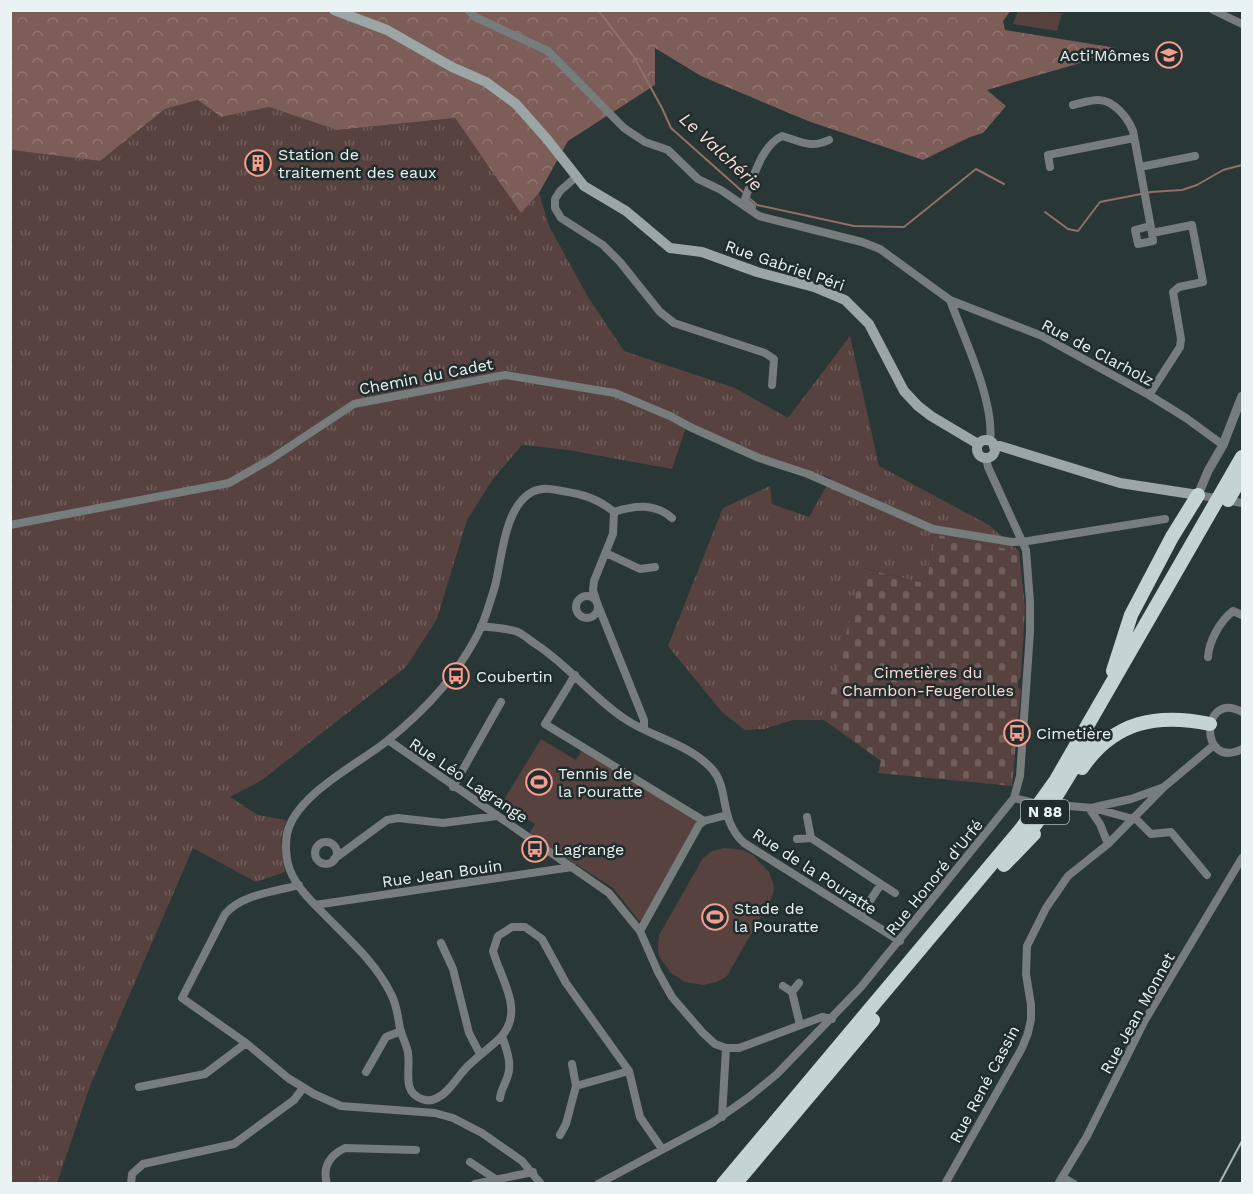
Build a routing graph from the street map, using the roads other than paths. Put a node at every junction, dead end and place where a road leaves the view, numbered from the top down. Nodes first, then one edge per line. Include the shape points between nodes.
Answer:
1 (334, 10) edge
2 (468, 10) edge
3 (1213, 10) edge
4 (1242, 24) edge
5 (1073, 105) dead end
6 (1134, 138) junction
7 (829, 140) dead end
8 (1195, 156) dead end
9 (1050, 167) dead end
10 (1140, 167) junction
11 (576, 177) junction
12 (785, 222) junction
13 (950, 300) junction
14 (772, 385) dead end
15 (1149, 395) junction
16 (1242, 396) edge
17 (978, 444) junction
18 (992, 444) junction
19 (1223, 445) junction
20 (1242, 456) edge
21 (986, 458) junction
22 (1242, 476) edge
23 (1203, 496) junction
24 (1242, 503) edge
25 (614, 512) junction
26 (672, 518) dead end
27 (1165, 519) dead end
28 (10, 525) edge
29 (1022, 541) junction
30 (606, 553) junction
31 (655, 567) dead end
32 (1242, 615) edge
33 (481, 626) junction
34 (1208, 657) dead end
35 (575, 675) junction
36 (1103, 700) junction
37 (501, 702) dead end
38 (1242, 712) edge
39 (1210, 724) junction
40 (644, 729) junction
41 (388, 740) junction
42 (1214, 745) junction
43 (1242, 749) edge
44 (453, 787) junction
45 (1164, 787) junction
46 (1014, 798) junction
47 (1091, 808) junction
48 (727, 815) junction
49 (497, 816) junction
50 (807, 817) dead end
51 (1132, 818) junction
52 (704, 821) junction
53 (811, 838) junction
54 (797, 839) dead end
55 (1108, 844) junction
56 (1242, 858) edge
57 (334, 859) dead end
58 (1004, 864) junction
59 (572, 867) junction
60 (1207, 875) dead end
61 (882, 884) junction
62 (299, 885) junction
63 (895, 892) dead end
64 (315, 905) junction
65 (860, 916) junction
66 (640, 931) junction
67 (900, 941) junction
68 (441, 943) dead end
69 (799, 983) dead end
70 (783, 986) dead end
71 (792, 992) junction
72 (832, 1019) junction
73 (801, 1026) junction
74 (400, 1030) junction
75 (502, 1036) junction
76 (246, 1042) junction
77 (726, 1048) junction
78 (480, 1054) junction
79 (572, 1064) dead end
80 (629, 1071) junction
81 (366, 1072) dead end
82 (576, 1086) junction
83 (139, 1087) dead end
84 (303, 1088) junction
85 (500, 1098) dead end
86 (795, 1112) junction
87 (722, 1117) junction
88 (560, 1135) dead end
89 (662, 1149) junction
90 (416, 1150) dead end
91 (470, 1162) dead end
92 (533, 1172) junction
93 (497, 1180) junction
94 (1060, 1180) edge
95 (131, 1184) edge
96 (327, 1184) edge
97 (475, 1184) edge
98 (541, 1184) edge
99 (598, 1184) edge
100 (723, 1184) edge
101 (735, 1184) edge
102 (745, 1184) edge
103 (945, 1184) edge
104 (1074, 1184) edge

1 - 11 main road, Rue Gabriel Péri via 387,30 486,82 516,104
2 - 12 street via 475,17 548,51 624,128 645,142 668,150 698,179 759,216
3 - 4 street
5 - 6 street via 1098,100 1108,103 1129,121
6 - 9 street via 1047,154
6 - 10 street
7 - 12 street via 806,145 782,136 767,149 745,202
8 - 10 street
10 - 15 street via 1151,229 1192,225 1203,282 1173,292 1180,347
11 - 14 street via 555,199 561,218 603,245 674,323 774,359
11 - 17 main road, Rue Gabriel Péri via 670,248 702,252 845,300 870,324 904,391 931,416
12 - 13 street, Rue de Clarholz via 880,249
13 - 15 street, Rue de Clarholz via 1042,336
13 - 18 street via 983,391
15 - 19 street, Rue de Clarholz
16 - 19 street
17 - 18 main road via 983,440
17 - 21 main road via 977,453
18 - 21 main road via 993,454
18 - 23 main road via 1120,483
19 - 23 street via 1208,471
20 - 36 highway, N 88
21 - 29 street, Rue Honoré d'Urfé
22 - 58 highway, N 88 via 1075,768
23 - 24 street
23 - 36 highway via 1172,537 1131,615
25 - 26 street via 651,507
25 - 30 street via 613,534
25 - 33 street via 602,502 576,493 546,488 530,493 508,525
27 - 29 street, Chemin du Cadet
28 - 29 street, Chemin du Cadet via 229,483 354,404 505,375 615,393 759,458 808,474 933,529
29 - 46 street, Rue Honoré d'Urfé via 1026,550 1030,632 1020,776
30 - 31 street via 640,569
30 - 40 street via 593,590 644,720
32 - 34 street via 1233,611 1225,617 1208,647
33 - 35 street, Rue de la Pouratte via 518,633
33 - 41 street via 443,686
35 - 40 street, Rue de la Pouratte via 610,709
35 - 52 street via 545,724
36 - 100 highway, N 88 via 1056,780 1021,829
37 - 44 street
38 - 39 street via 1224,710
39 - 42 street
39 - 58 highway, N 88 via 1157,719 1141,722 1112,737 1085,764 1047,820
40 - 48 street, Rue de la Pouratte via 689,751 714,771
41 - 44 street, Rue Léo Lagrange
41 - 62 street via 305,802 293,818 286,854
42 - 43 street via 1225,752
42 - 45 street
44 - 49 street, Rue Léo Lagrange
45 - 47 street
45 - 51 street, Rue René Cassin
46 - 47 street
46 - 67 street, Rue Honoré d'Urfé
47 - 51 street
47 - 55 street
48 - 52 street
48 - 65 street, Rue de la Pouratte via 732,830 744,843
49 - 57 street via 444,823 387,820
49 - 59 street, Rue Léo Lagrange
50 - 53 street
51 - 55 street, Rue René Cassin
51 - 60 street via 1151,834 1171,832
52 - 66 street
53 - 54 street
53 - 61 street
55 - 103 street, Rue René Cassin via 1058,888 1027,946 1029,1033
56 - 94 street, Rue Jean Monnet via 1145,1020 1087,1136
58 - 86 highway, N 88
59 - 64 street, Rue Jean Bouin
59 - 66 street, Rue Léo Lagrange via 609,893
61 - 63 street
61 - 65 street
62 - 64 street
62 - 76 street via 231,907 182,998
64 - 74 street via 376,968 393,996
65 - 67 street, Rue de la Pouratte
66 - 77 street, Rue Léo Lagrange via 672,997 703,1033
67 - 72 street, Rue Honoré d'Urfé
68 - 78 street via 453,969 469,1033
69 - 71 street
70 - 71 street
71 - 73 street
72 - 73 street via 822,1017
72 - 87 street, Rue Honoré d'Urfé via 777,1074
73 - 77 street via 754,1044
74 - 78 street via 408,1053 408,1084 421,1099 439,1098
74 - 81 street via 386,1037
75 - 78 street
75 - 80 street via 512,1010 511,1000 493,951 498,936 512,927 525,927 542,939 572,993
75 - 85 street via 509,1073
76 - 83 street via 205,1074
76 - 84 street
77 - 87 street
79 - 82 street
80 - 82 street
80 - 89 street via 640,1117
82 - 88 street
84 - 92 street via 341,1106 435,1113 453,1118 502,1146
84 - 95 street via 294,1100 234,1144 151,1161 135,1170
86 - 101 highway, N 88
86 - 102 highway
87 - 89 street, Rue Honoré d'Urfé
89 - 99 street, Rue Honoré d'Urfé
90 - 96 street via 345,1148 327,1164
91 - 93 street
92 - 93 street
92 - 98 street
93 - 97 street
94 - 104 street

